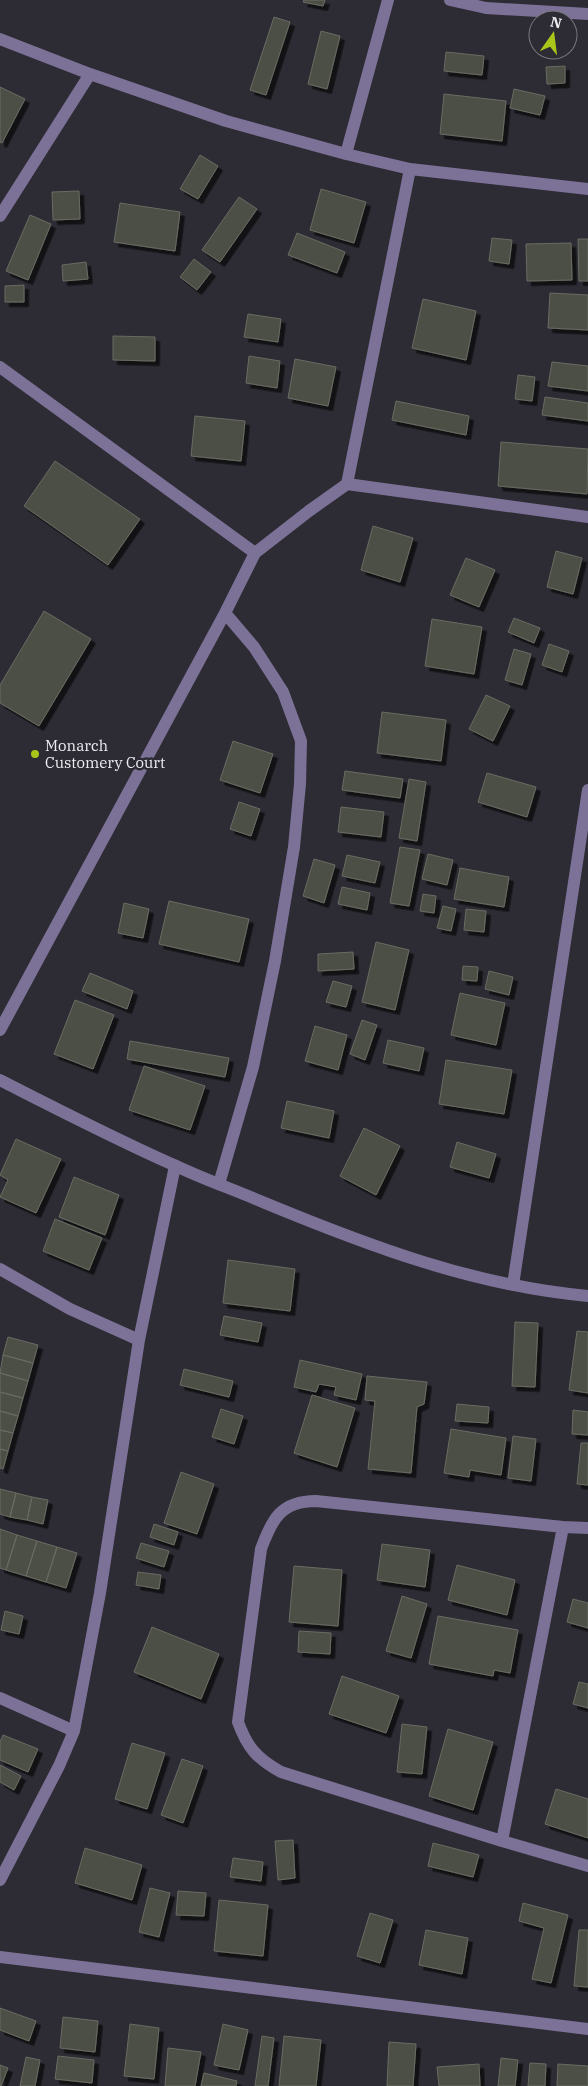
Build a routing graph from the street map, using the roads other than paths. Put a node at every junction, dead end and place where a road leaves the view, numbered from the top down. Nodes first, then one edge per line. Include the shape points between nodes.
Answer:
1 (388, 0) edge
2 (450, 0) edge
3 (588, 14) edge
4 (0, 39) edge
5 (90, 74) junction
6 (346, 154) junction
7 (410, 169) junction
8 (588, 189) edge
9 (0, 216) edge
10 (0, 367) edge
11 (347, 484) junction
12 (588, 517) edge
13 (255, 553) junction
14 (225, 613) junction
15 (588, 790) edge
16 (0, 1030) edge
17 (0, 1080) edge
18 (175, 1166) junction
19 (219, 1184) junction
20 (0, 1269) edge
21 (512, 1285) junction
22 (588, 1296) edge
23 (139, 1340) junction
24 (563, 1527) junction
25 (588, 1528) edge
26 (0, 1698) edge
27 (74, 1731) junction
28 (502, 1841) junction
29 (588, 1866) edge
30 (0, 1880) edge
31 (0, 1957) edge
32 (588, 2029) edge

1 - 6 street
2 - 3 street via 486,8
4 - 5 street
5 - 6 street via 226,121
5 - 9 street
6 - 7 street
7 - 8 street
7 - 11 street
10 - 13 street
11 - 12 street
11 - 13 street
13 - 14 street
14 - 16 street
14 - 19 street via 254,648 283,692 301,741 294,848 275,961 253,1067
15 - 21 street
17 - 18 street
18 - 19 street
18 - 23 street
19 - 21 street via 329,1230 409,1258
20 - 23 street via 70,1309
21 - 22 street
23 - 27 street via 100,1592
24 - 25 street
24 - 28 street
24 - 28 street via 303,1501 282,1511 272,1522 261,1549 238,1711 240,1726 252,1750 264,1763 293,1776
26 - 27 street
27 - 30 street via 60,1766
28 - 29 street
31 - 32 street

